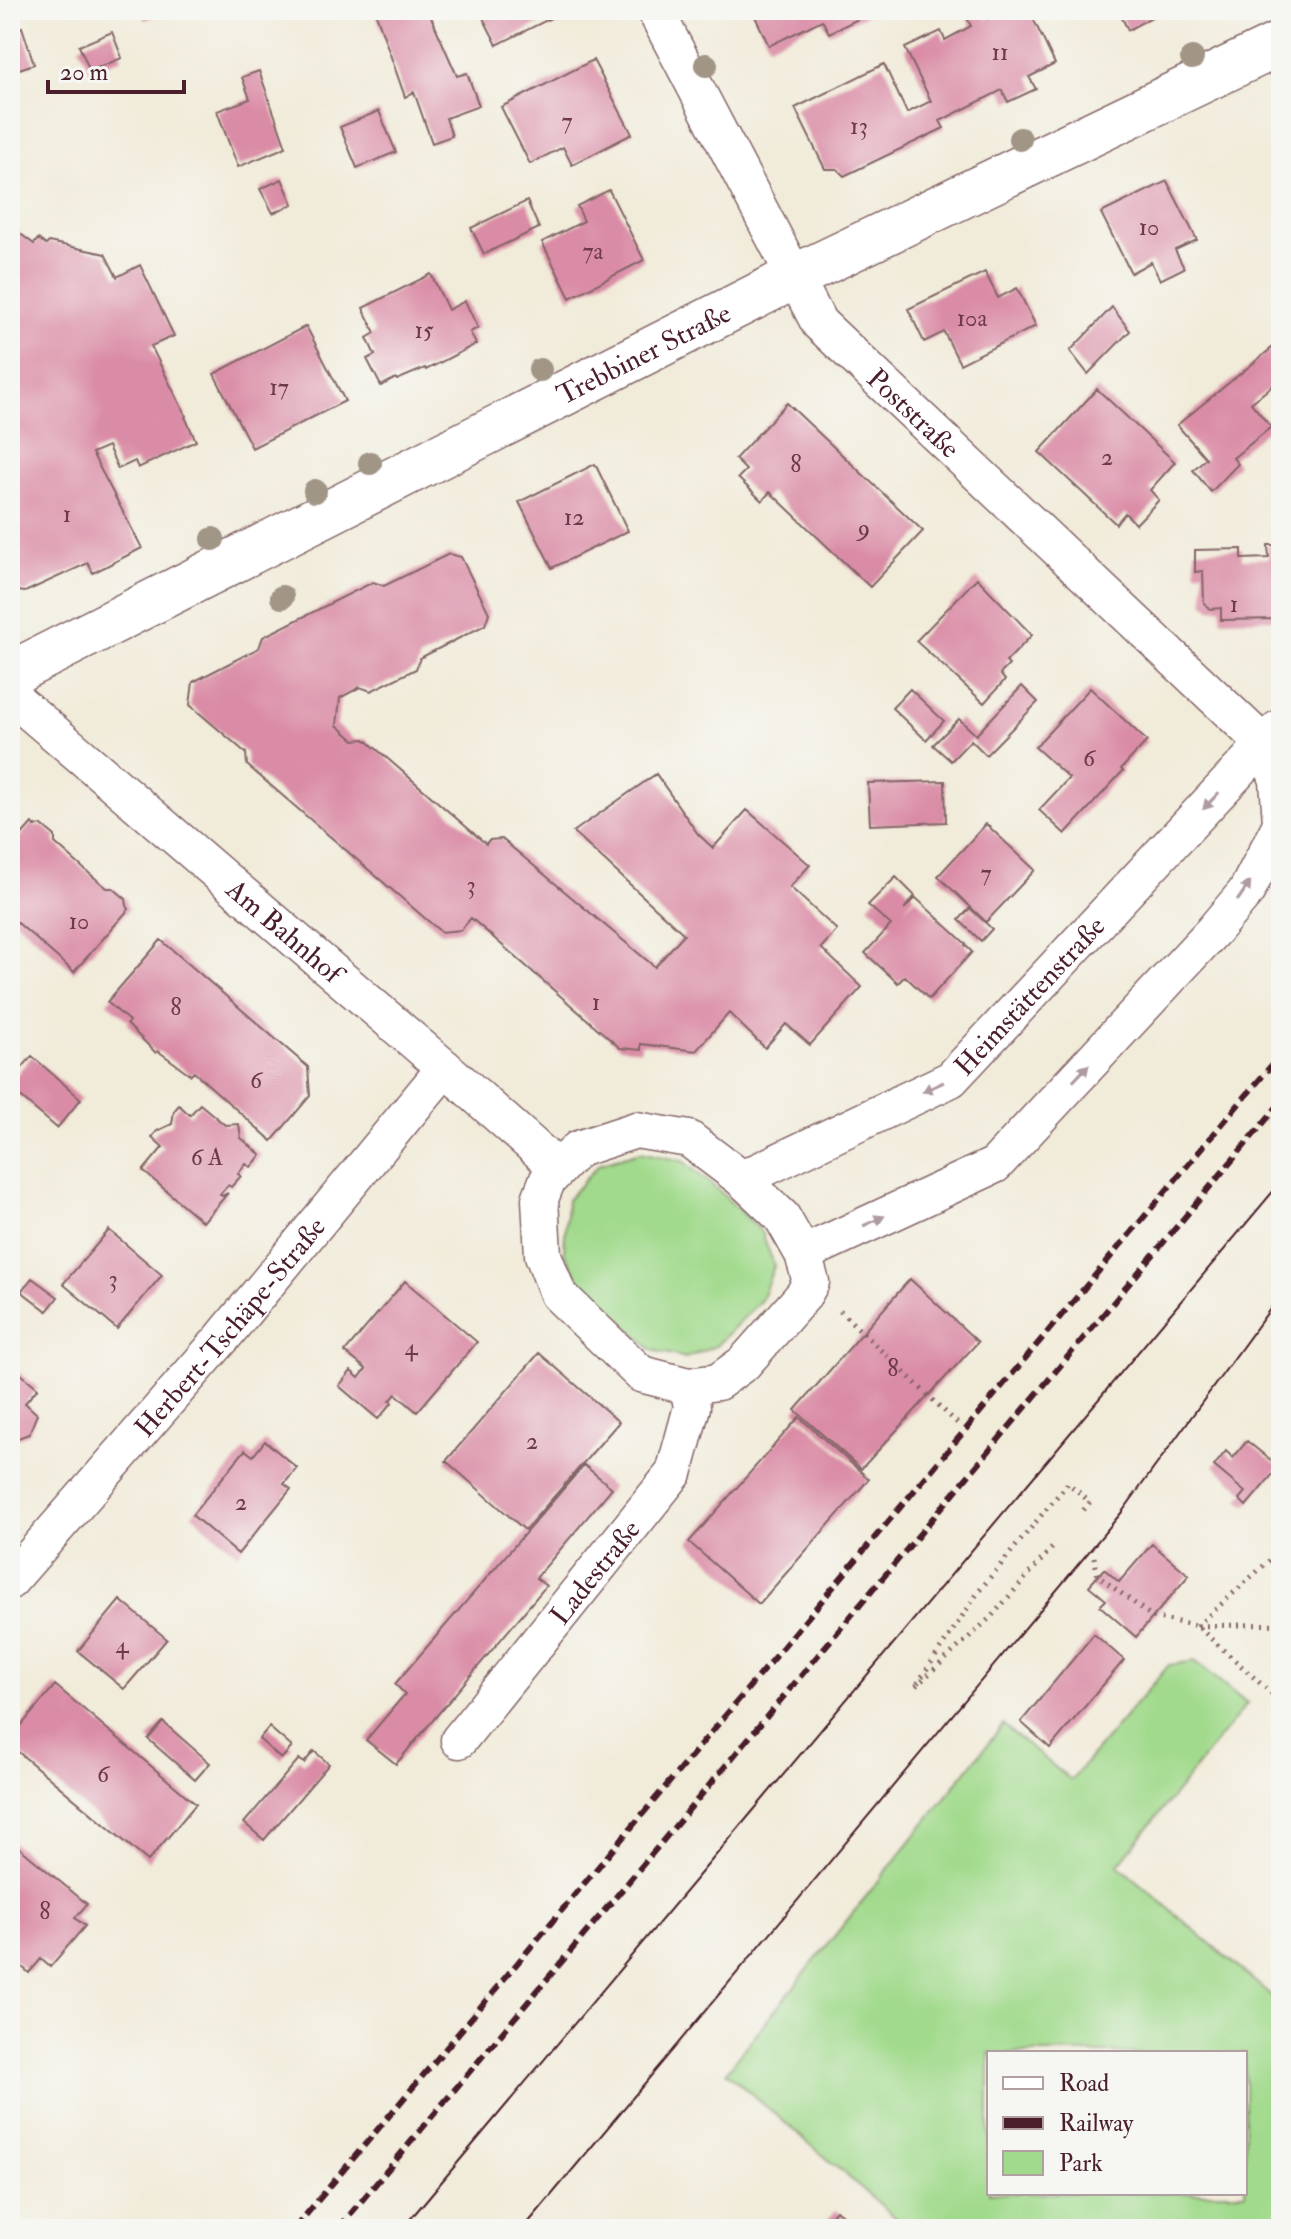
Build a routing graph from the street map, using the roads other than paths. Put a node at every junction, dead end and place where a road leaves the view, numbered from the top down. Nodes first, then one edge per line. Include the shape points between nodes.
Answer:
1 (655, 10) edge
2 (1281, 43) edge
3 (794, 277) junction
4 (10, 674) edge
5 (10, 695) edge
6 (1273, 735) edge
7 (1281, 823) edge
8 (445, 1068) junction
9 (558, 1168) junction
10 (742, 1179) junction
11 (803, 1254) junction
12 (688, 1386) junction
13 (10, 1581) edge
14 (459, 1740) dead end

1 - 3 street, Poststraße
2 - 3 main road, Trebbiner Straße
3 - 4 main road, Trebbiner Straße
3 - 6 street, Poststraße via 819,323
5 - 8 street, Am Bahnhof
6 - 7 street
6 -> 10 street, Heimstättenstraße via 951,1079
11 -> 7 street via 995,1165 1246,892
8 - 9 street, Am Bahnhof
8 - 13 street, Herbert-Tschäpe-Straße via 223,1337
9 - 10 street via 578,1149 636,1130 689,1139
9 - 12 street via 540,1199 543,1255 558,1294 641,1374
10 - 11 street via 782,1217
11 - 12 street via 811,1282 803,1296 744,1363 718,1382
12 - 14 street, Ladestraße via 692,1407 674,1473

